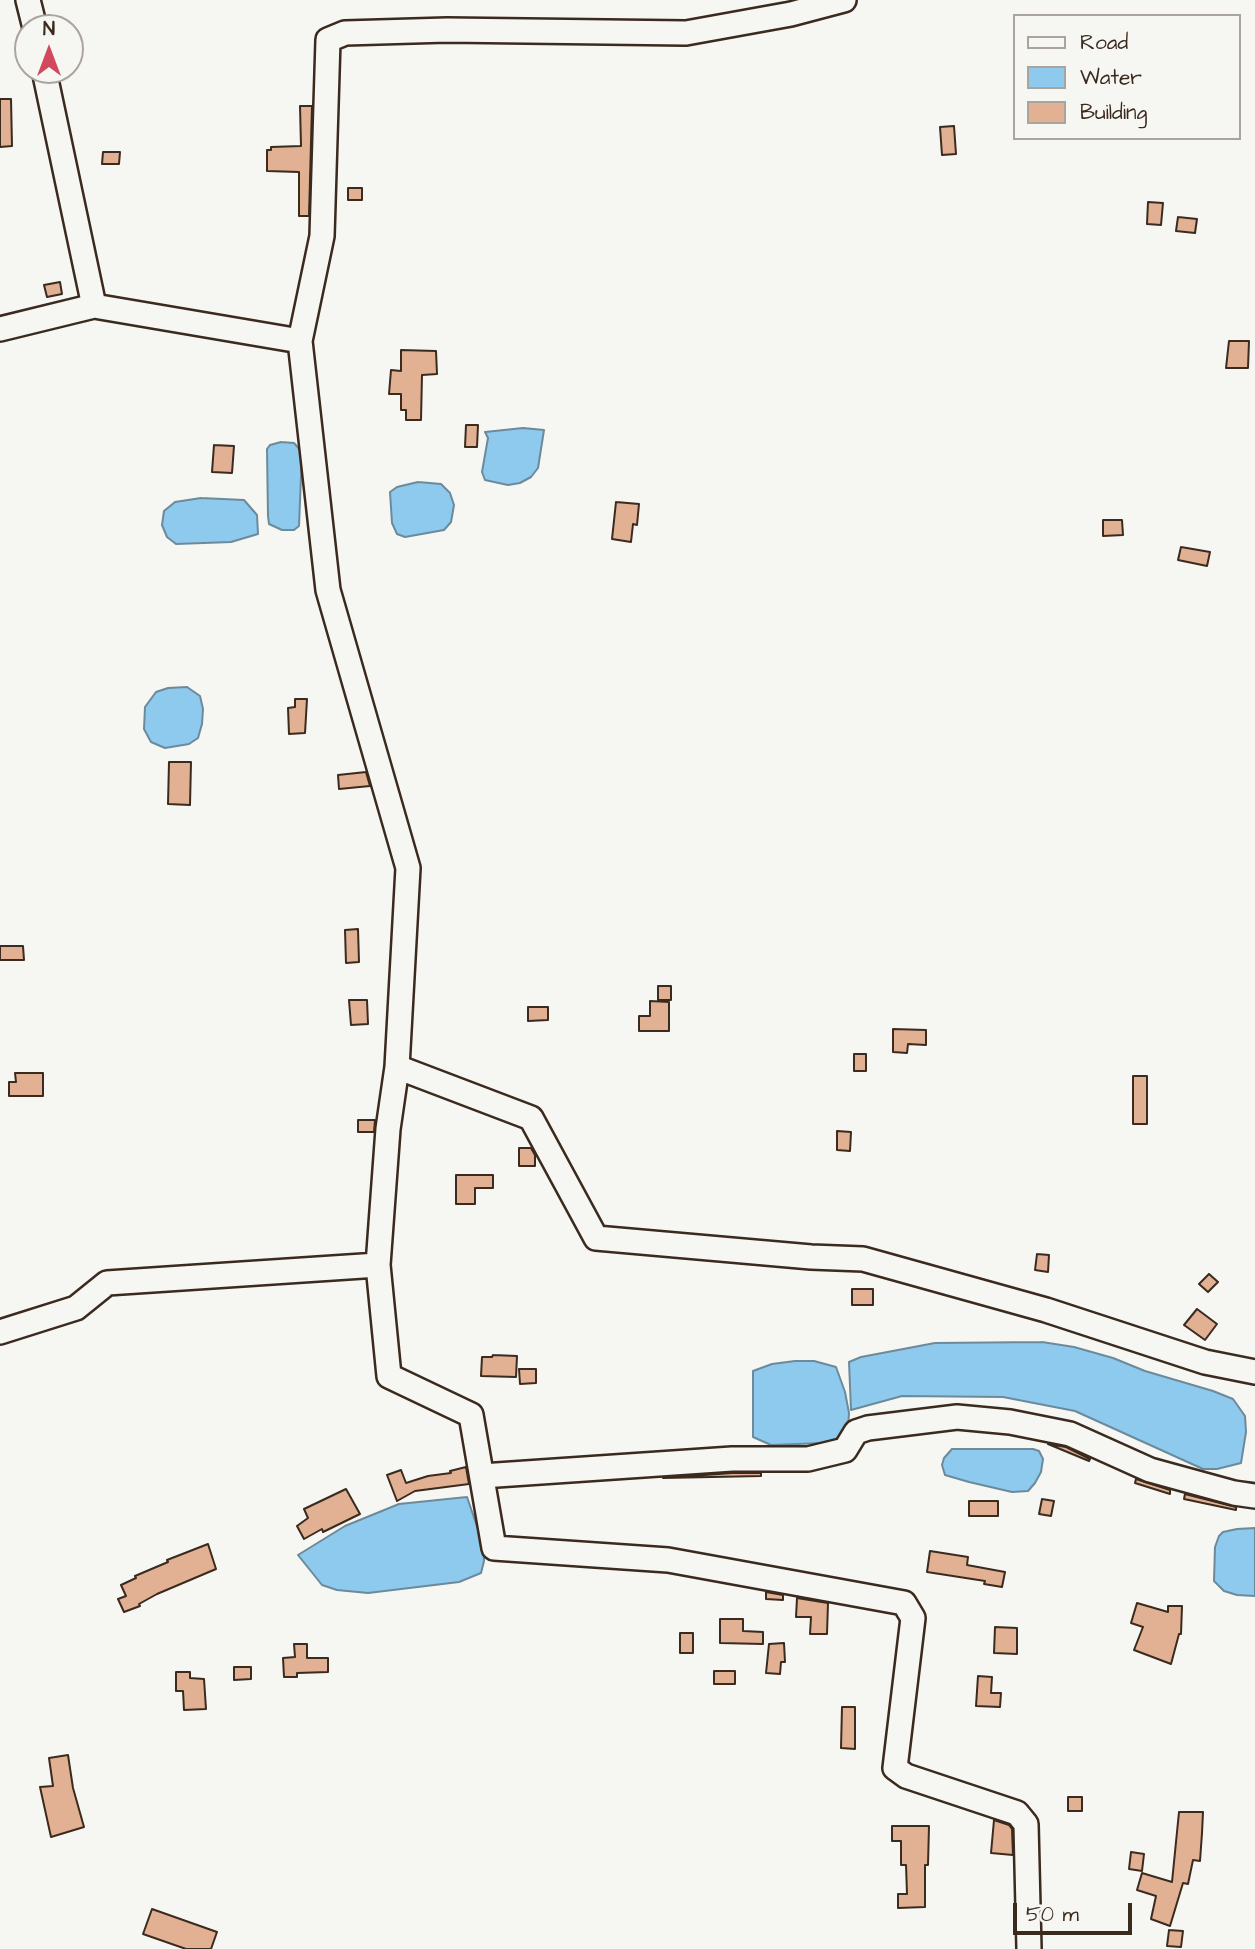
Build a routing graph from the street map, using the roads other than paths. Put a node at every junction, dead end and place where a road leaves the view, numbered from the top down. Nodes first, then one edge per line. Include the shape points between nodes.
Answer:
1 (844, 0) edge
2 (47, 84) edge
3 (94, 306) junction
4 (0, 329) edge
5 (300, 341) junction
6 (397, 1067) junction
7 (378, 1265) junction
8 (0, 1332) edge
9 (1255, 1372) edge
10 (482, 1476) junction
11 (1255, 1496) edge
12 (1029, 1949) edge

1 - 5 street via 686,33 447,30 345,33 328,40 322,236
2 - 3 street
3 - 4 street
3 - 5 street
5 - 6 street via 328,590 408,868
6 - 7 street
6 - 9 street via 531,1118 596,1238 863,1259 1046,1310 1205,1362
7 - 8 street via 107,1283 76,1308
7 - 10 street via 389,1376 471,1415
10 - 11 street via 732,1459 808,1459 845,1450 856,1432 868,1428 957,1417 1070,1434 1150,1470
10 - 12 street via 494,1548 668,1560 904,1603 912,1618 895,1768 906,1776 1017,1812 1026,1824

